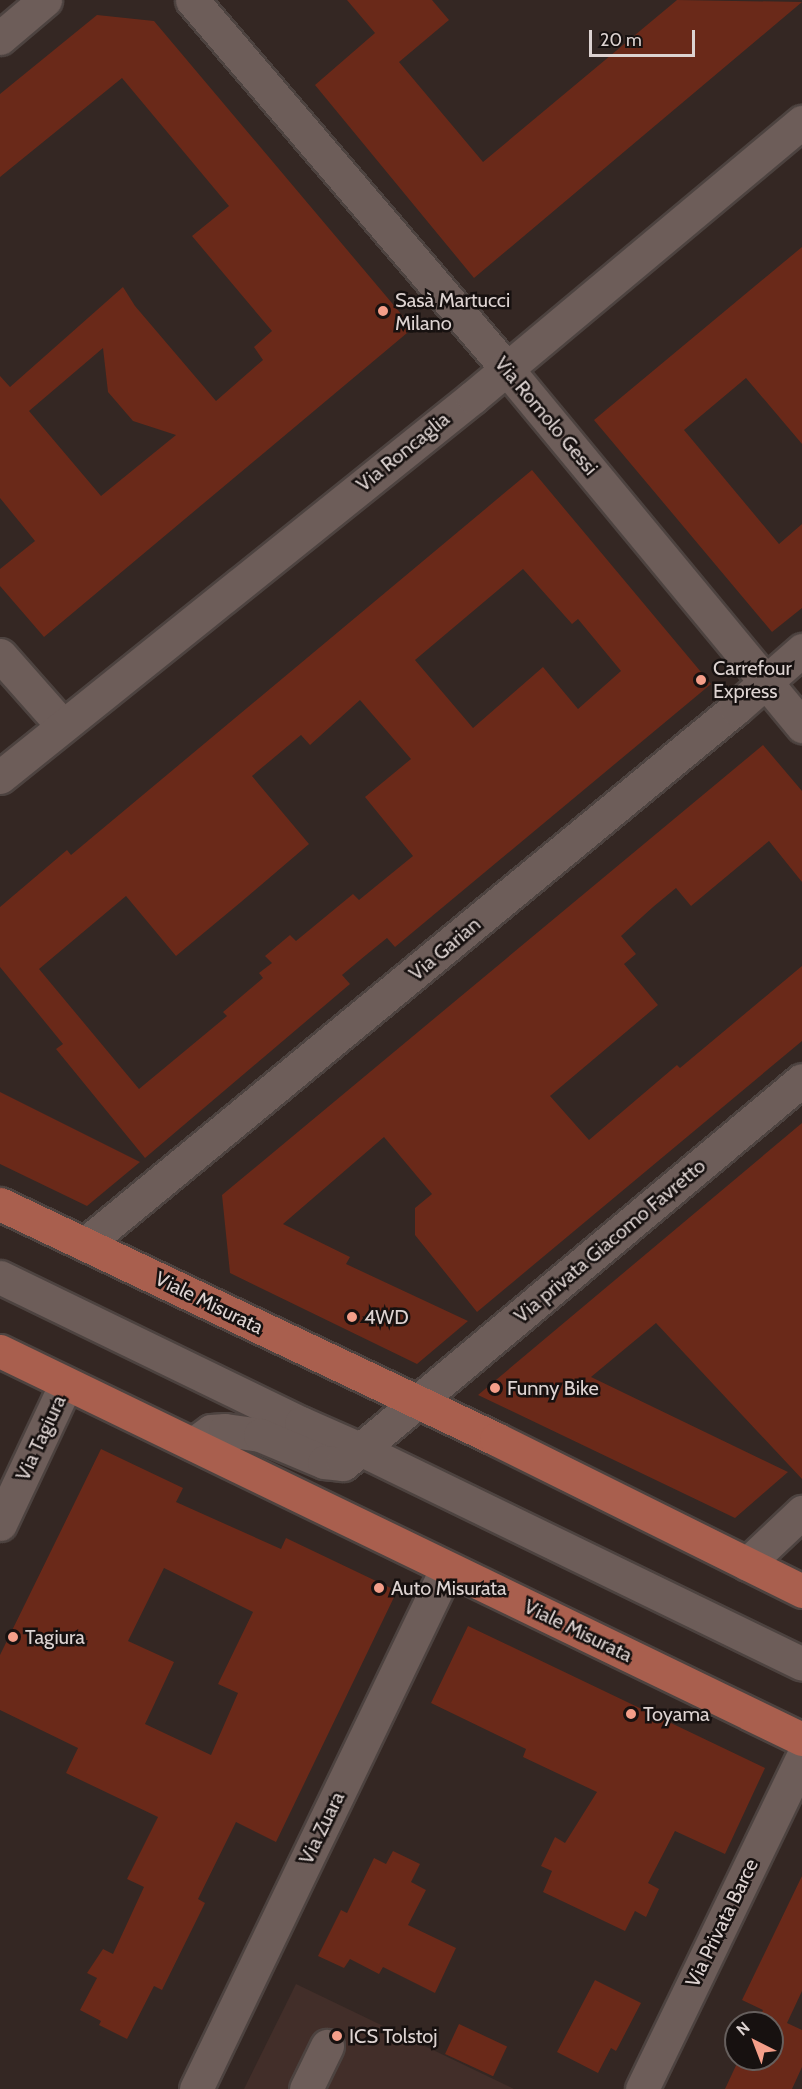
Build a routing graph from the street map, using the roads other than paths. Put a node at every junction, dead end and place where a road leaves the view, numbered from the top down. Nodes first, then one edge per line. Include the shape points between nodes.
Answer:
1 (45, 0) edge
2 (192, 0) edge
3 (0, 38) edge
4 (802, 123) edge
5 (506, 368) junction
6 (802, 650) edge
7 (0, 655) edge
8 (765, 681) junction
9 (62, 725) junction
10 (802, 726) edge
11 (0, 777) edge
12 (802, 1080) edge
13 (0, 1204) edge
14 (85, 1244) junction
15 (0, 1277) edge
16 (0, 1351) edge
17 (66, 1384) junction
18 (418, 1403) junction
19 (193, 1444) junction
20 (362, 1450) junction
21 (802, 1512) edge
22 (0, 1524) edge
23 (747, 1564) junction
24 (447, 1568) junction
25 (802, 1591) edge
26 (802, 1664) edge
27 (802, 1739) edge
28 (802, 1758) edge
29 (327, 2046) dead end
30 (196, 2089) edge
31 (306, 2089) edge
32 (642, 2089) edge

1 - 3 street
2 - 5 street, Via Romolo Gessi
4 - 5 street, Via Roncaglia
5 - 8 street, Via Romolo Gessi
5 - 9 street, Via Roncaglia
6 - 8 street, Via Garian
7 - 9 street
8 - 10 street, Via Romolo Gessi
8 - 14 street, Via Garian
9 - 11 street, Via Roncaglia
12 - 18 street, Via privata Giacomo Favretto
13 - 14 main road, Viale Misurata
14 - 18 main road, Viale Misurata
15 - 20 street
16 - 17 main road, Viale Misurata
17 - 19 main road, Viale Misurata
17 - 22 street, Via Tagiura
18 - 20 street
18 - 23 main road, Viale Misurata
19 - 20 street via 211,1431 225,1430 260,1435 324,1462 343,1464
19 - 24 main road, Viale Misurata
20 - 26 street
21 - 23 street
23 - 25 main road, Viale Misurata
24 - 27 main road, Viale Misurata
24 - 30 street, Via Zuara
28 - 32 street, Via Privata Barce
29 - 31 street

